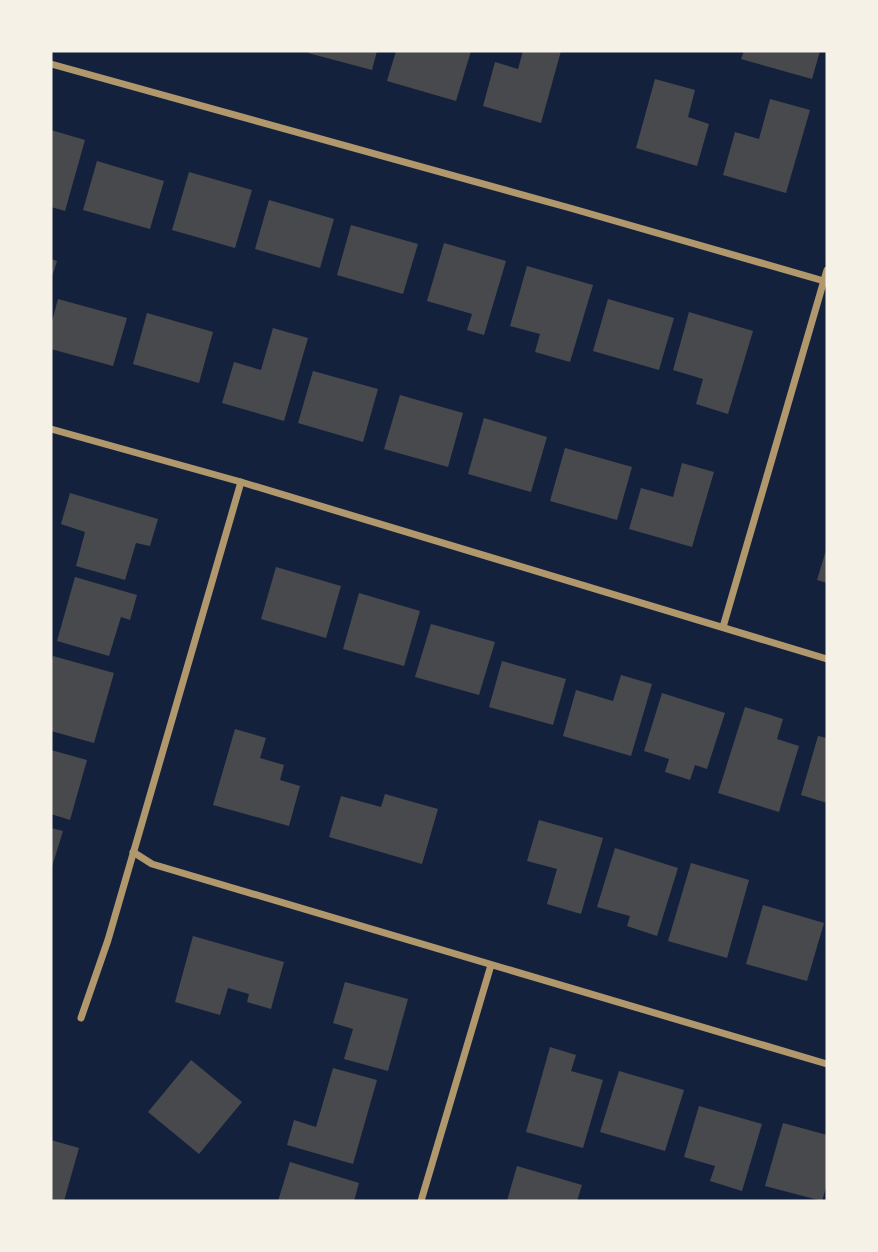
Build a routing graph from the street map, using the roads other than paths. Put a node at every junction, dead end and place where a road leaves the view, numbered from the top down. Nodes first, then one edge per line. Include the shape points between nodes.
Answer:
1 (51, 64) edge
2 (827, 270) edge
3 (824, 281) junction
4 (51, 429) edge
5 (241, 482) junction
6 (723, 627) junction
7 (827, 659) edge
8 (132, 852) junction
9 (491, 965) junction
10 (81, 1018) dead end
11 (827, 1065) edge
12 (421, 1201) edge

1 - 3 street
2 - 3 street
3 - 6 street
4 - 5 street
5 - 6 street
5 - 8 street
6 - 7 street
8 - 9 street via 152,864
8 - 10 street
9 - 11 street
9 - 12 street

